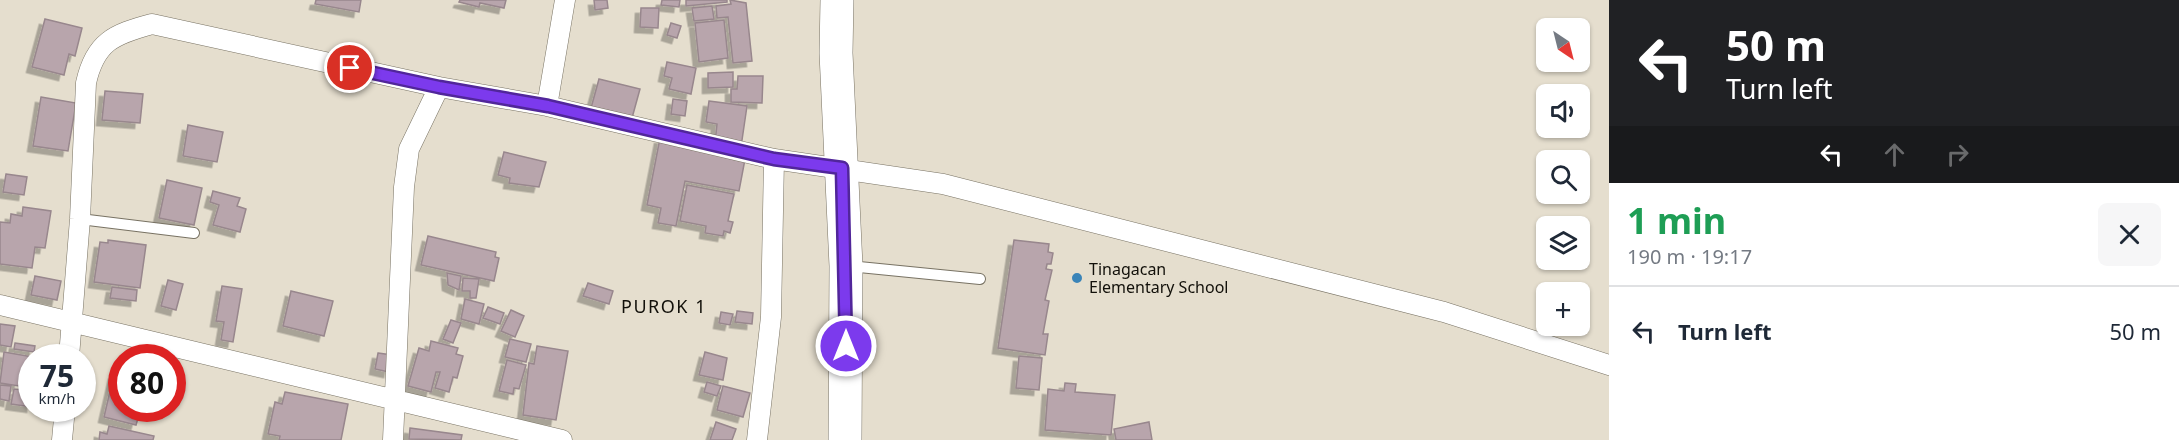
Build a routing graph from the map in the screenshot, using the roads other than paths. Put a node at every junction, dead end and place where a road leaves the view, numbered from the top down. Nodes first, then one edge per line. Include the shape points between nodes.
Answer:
1 (565, 0) edge
2 (824, 0) edge
3 (837, 0) edge
4 (836, 53) junction
5 (439, 87) junction
6 (548, 106) junction
7 (774, 159) junction
8 (842, 168) junction
9 (80, 219) junction
10 (194, 232) dead end
11 (846, 266) junction
12 (980, 279) dead end
13 (0, 305) edge
14 (72, 323) junction
15 (70, 344) edge
16 (1609, 364) edge
17 (396, 398) junction
18 (64, 422) edge
19 (62, 440) edge
20 (393, 440) edge
21 (562, 440) edge
22 (757, 440) edge
23 (845, 440) edge

1 - 6 street
2 - 4 highway
3 - 4 highway
4 - 8 highway
5 - 6 street
5 - 9 street via 152,24 127,30 107,41 90,64
5 - 17 street via 409,149 401,225
6 - 7 street
7 - 8 street
7 - 22 street via 771,317
8 - 11 highway
8 - 16 street via 943,184 1433,309
9 - 10 lane
9 - 14 street
11 - 12 lane
11 - 23 highway
13 - 14 street
14 - 15 street
14 - 17 street
17 - 20 street
17 - 21 street
18 - 19 street

